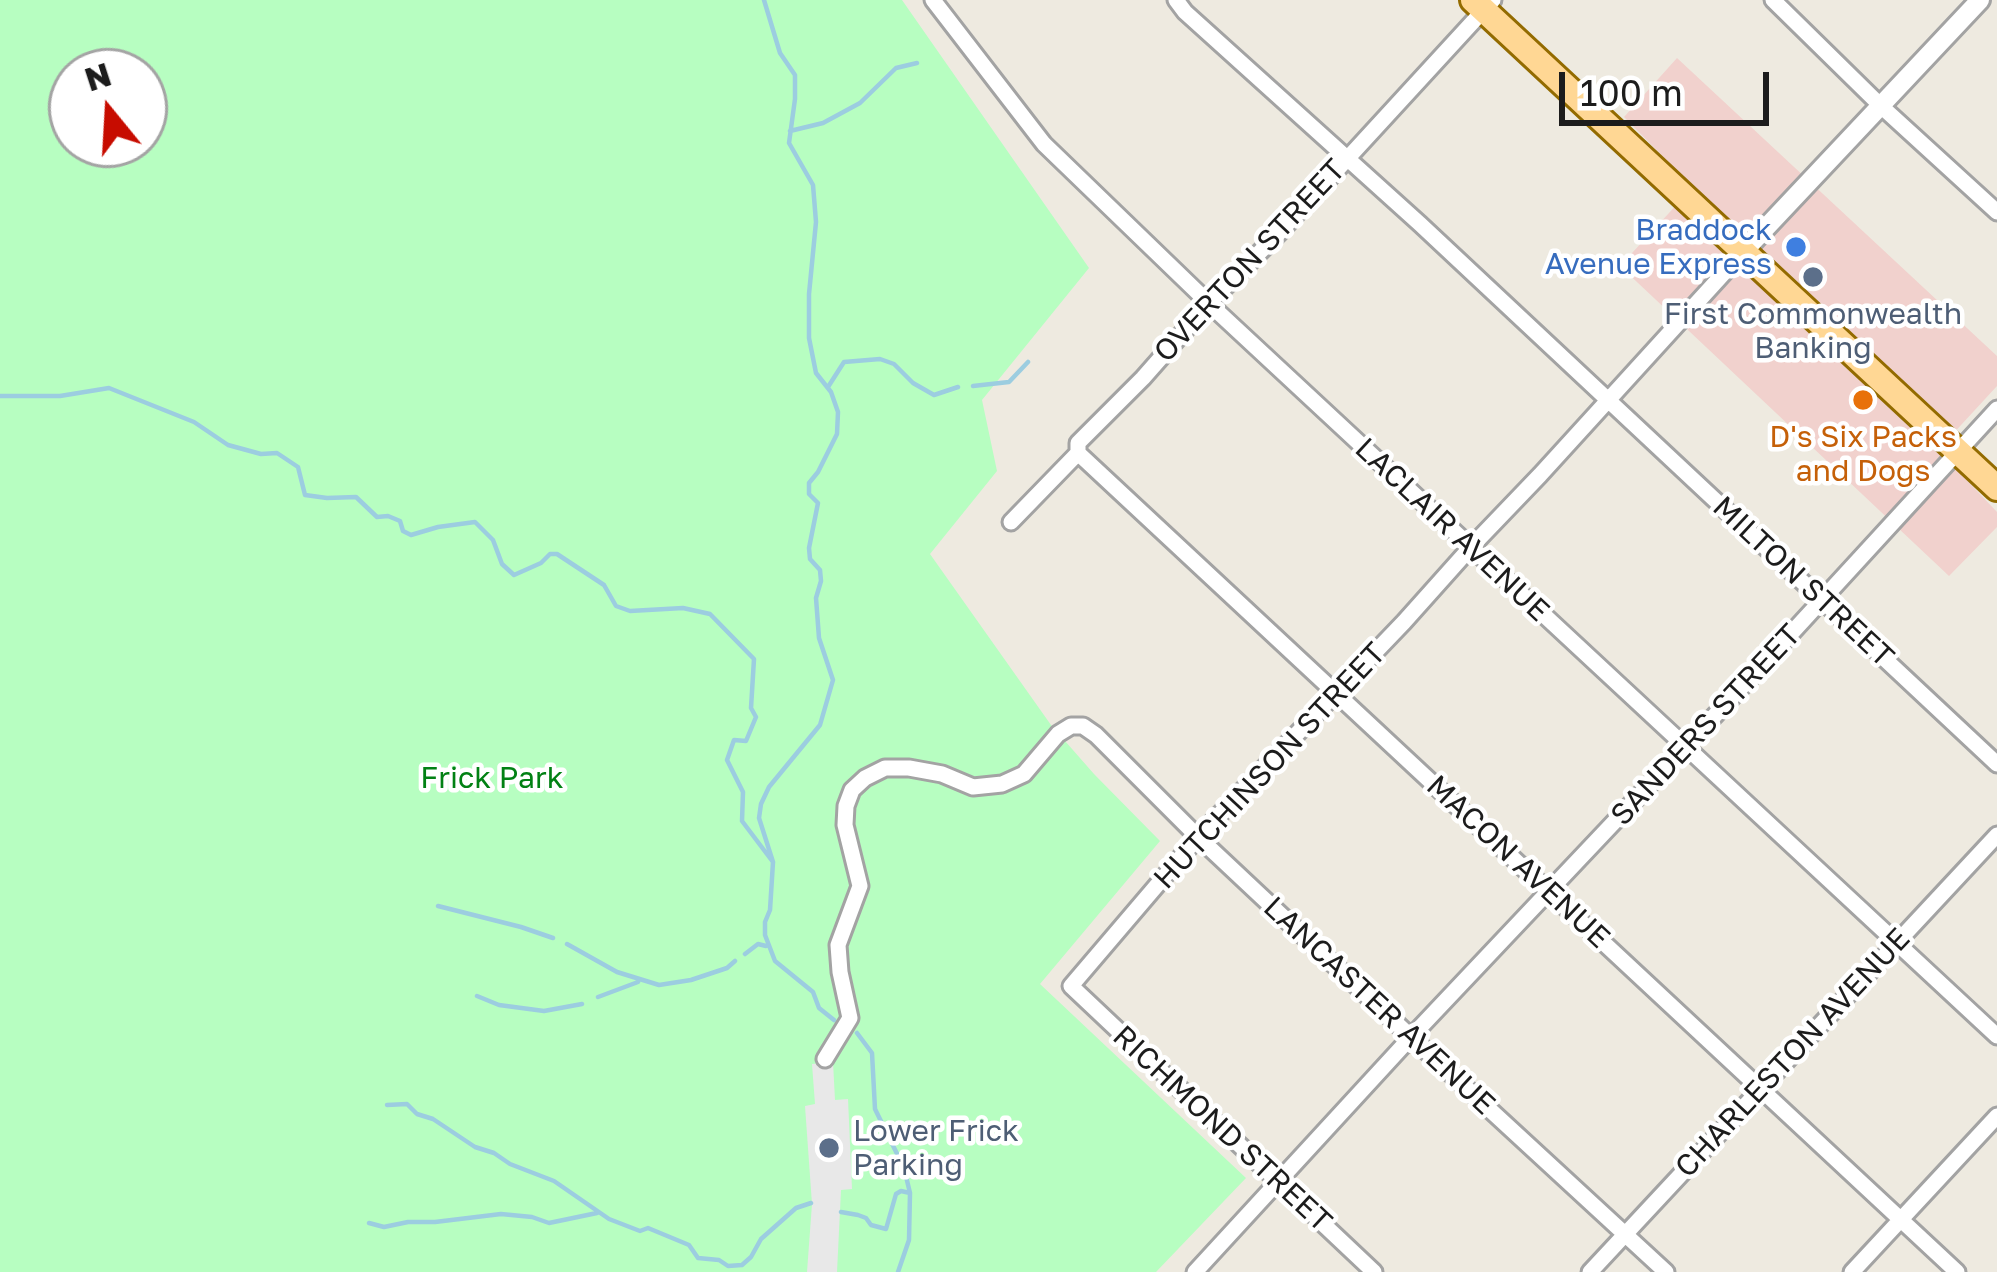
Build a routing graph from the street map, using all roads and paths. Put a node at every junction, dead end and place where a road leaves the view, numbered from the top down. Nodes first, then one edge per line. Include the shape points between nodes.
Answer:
1 (933, 0) edge
2 (1176, 0) edge
3 (1773, 0) edge
4 (1980, 0) edge
5 (1484, 3) edge
6 (1881, 106) junction
7 (1346, 157) junction
8 (1997, 212) edge
9 (1744, 251) junction
10 (1209, 303) junction
11 (1608, 401) junction
12 (1997, 410) edge
13 (1075, 444) junction
14 (1957, 451) junction
15 (1997, 488) edge
16 (1011, 522) dead end
17 (1471, 547) junction
18 (1821, 599) junction
19 (1335, 692) junction
20 (1685, 747) junction
21 (1997, 764) edge
22 (1997, 835) edge
23 (1198, 837) junction
24 (1549, 891) junction
25 (1896, 942) junction
26 (1071, 986) joint
27 (1997, 1036) edge
28 (1411, 1037) junction
29 (825, 1059) dead end
30 (1760, 1088) junction
31 (1997, 1117) edge
32 (1278, 1182) junction
33 (1900, 1219) junction
34 (1625, 1234) junction
35 (1195, 1272) edge
36 (1374, 1272) edge
37 (1590, 1272) edge
38 (1666, 1272) edge
39 (1852, 1272) edge
40 (1957, 1272) edge

1 - 10 street, LACLAIR AVENUE via 1030,130
2 - 7 street
3 - 6 street
4 - 6 street
5 - 7 street, OVERTON STREET
5 - 9 main road
6 - 8 street
6 - 9 street
7 - 10 street, OVERTON STREET
7 - 11 street, MILTON STREET
9 - 11 street, HUTCHINSON STREET
9 - 14 main road
10 - 13 street, OVERTON STREET
10 - 17 street, LACLAIR AVENUE
11 - 17 street, HUTCHINSON STREET
11 - 18 street, MILTON STREET
12 - 14 street, SANDERS STREET
13 - 16 street, OVERTON STREET
13 - 19 street, MACON AVENUE
14 - 15 main road
14 - 18 street, SANDERS STREET
17 - 19 street, HUTCHINSON STREET
17 - 20 street, LACLAIR AVENUE
18 - 20 street, SANDERS STREET
18 - 21 street, MILTON STREET
19 - 23 street, HUTCHINSON STREET
19 - 24 street, MACON AVENUE
20 - 24 street, SANDERS STREET
20 - 25 street, LACLAIR AVENUE
22 - 25 street, CHARLESTON AVENUE
23 - 26 street, HUTCHINSON STREET
23 - 28 street, LANCASTER AVENUE
23 - 29 street, LANCASTER AVENUE via 1083,727 1058,734 1024,774 1002,784 973,787 910,768 865,778 846,806 860,886 838,945 850,1018
24 - 28 street, SANDERS STREET
24 - 30 street, MACON AVENUE
25 - 27 street, LACLAIR AVENUE
25 - 30 street, CHARLESTON AVENUE
26 - 32 street, RICHMOND STREET
28 - 32 street, SANDERS STREET
28 - 34 street, LANCASTER AVENUE
30 - 33 street, MACON AVENUE
30 - 34 street, CHARLESTON AVENUE
31 - 33 street
32 - 35 street, SANDERS STREET
32 - 36 street, RICHMOND STREET
33 - 39 street
33 - 40 street, MACON AVENUE
34 - 37 street, CHARLESTON AVENUE
34 - 38 street, LANCASTER AVENUE

